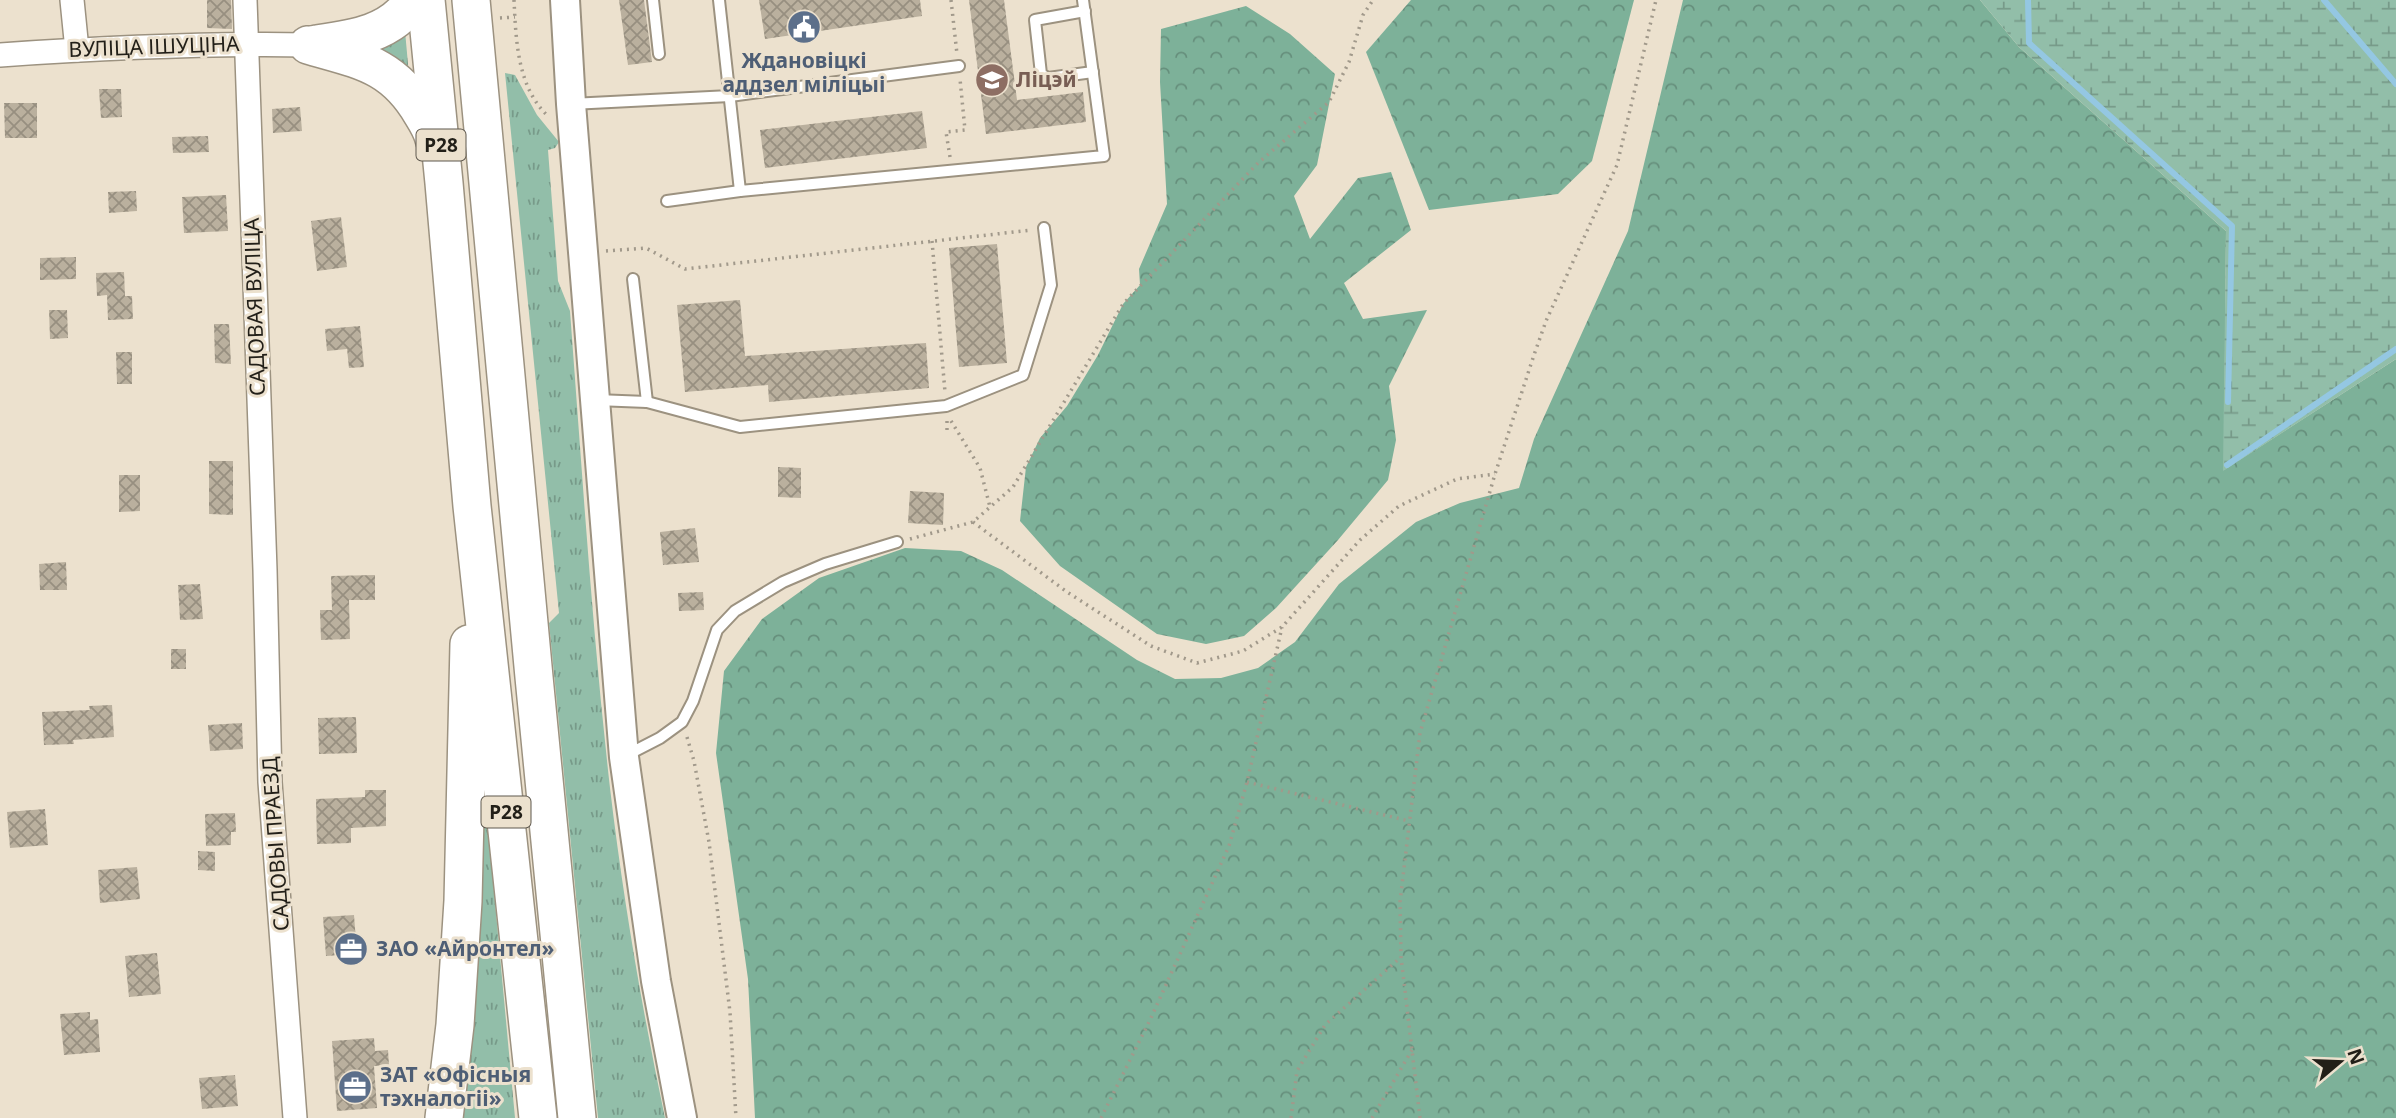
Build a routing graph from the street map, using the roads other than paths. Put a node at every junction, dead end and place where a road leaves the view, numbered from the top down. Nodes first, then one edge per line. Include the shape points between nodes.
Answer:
1 (72, 0) edge
2 (245, 0) edge
3 (413, 0) edge
4 (426, 0) edge
5 (471, 0) edge
6 (565, 0) edge
7 (653, 0) edge
8 (719, 0) edge
9 (1084, 6) edge
10 (245, 43) junction
11 (308, 45) junction
12 (77, 50) junction
13 (659, 54) dead end
14 (0, 55) edge
15 (959, 66) road end
16 (1093, 72) junction
17 (730, 96) junction
18 (565, 110) junction
19 (443, 167) junction
20 (740, 191) junction
21 (667, 201) dead end
22 (1044, 228) road end
23 (633, 279) dead end
24 (596, 400) junction
25 (647, 402) junction
26 (472, 506) junction
27 (897, 542) road end
28 (265, 570) joint
29 (624, 757) junction
30 (295, 1118) edge
31 (444, 1118) edge
32 (538, 1118) edge
33 (578, 1118) edge
34 (682, 1118) edge

1 - 12 street
2 - 10 street, САДОВАЯ ВУЛІЦА
3 - 11 highway via 398,18 375,31
4 - 19 highway, Р28
5 - 33 highway, Р28
6 - 18 street
7 - 13 lane
8 - 17 lane
9 - 16 lane
9 - 16 lane via 1035,20 1041,74 1048,78
10 - 11 street, ВУЛІЦА ІШУЦІНА
10 - 12 street, ВУЛІЦА ІШУЦІНА
10 - 28 street, САДОВАЯ ВУЛІЦА
11 - 19 highway via 373,65 397,79 432,132
12 - 14 street, ВУЛІЦА ІШУЦІНА
15 - 17 lane
16 - 20 lane via 1104,156
17 - 18 lane
17 - 20 lane
18 - 24 street
19 - 26 highway, Р28
20 - 21 lane
22 - 25 lane via 1051,285 1023,375 946,406 740,427
23 - 25 lane
24 - 25 lane
24 - 29 street
26 - 31 highway via 463,901
26 - 32 highway, Р28
27 - 29 lane via 825,564 734,611 717,631 682,722
28 - 30 street, САДОВЫ ПРАЕЗД via 270,782
29 - 34 street via 656,981

